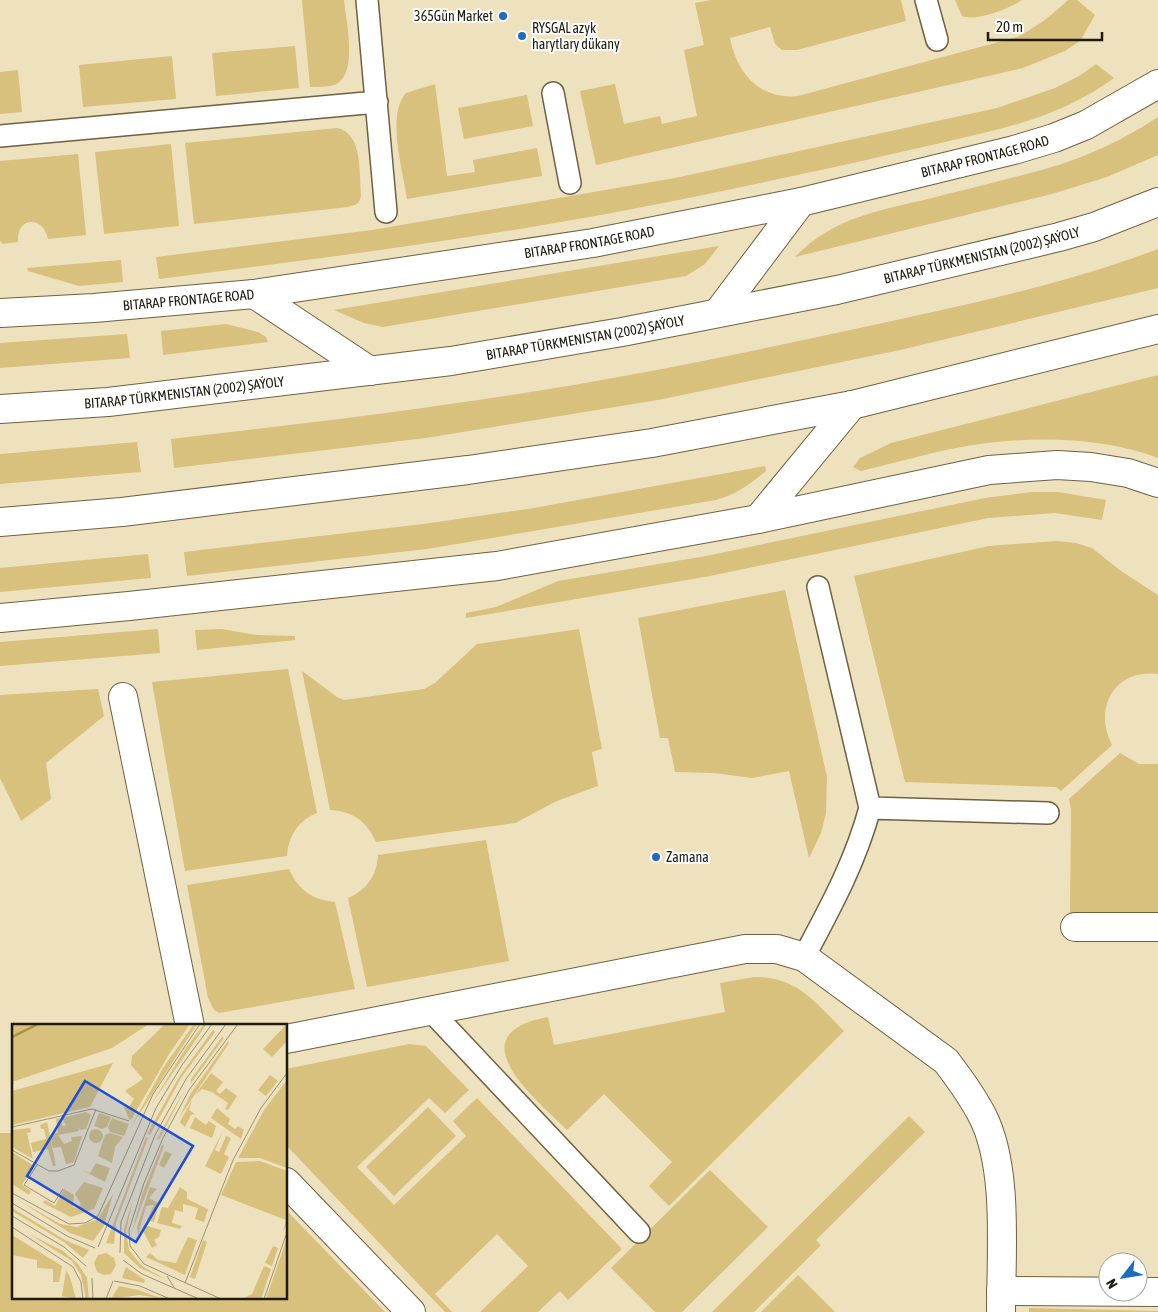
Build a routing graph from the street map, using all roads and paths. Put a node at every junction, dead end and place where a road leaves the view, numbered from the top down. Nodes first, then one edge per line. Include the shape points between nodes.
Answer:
1 (367, 0) edge
2 (926, 0) edge
3 (937, 40) dead end
4 (1158, 84) edge
5 (553, 93) dead end
6 (377, 102) junction
7 (0, 136) edge
8 (570, 183) dead end
9 (801, 202) junction
10 (1158, 202) edge
11 (386, 212) dead end
12 (254, 294) junction
13 (719, 311) junction
14 (0, 313) edge
15 (1158, 329) edge
16 (370, 371) junction
17 (852, 405) junction
18 (0, 409) edge
19 (1158, 483) edge
20 (758, 519) junction
21 (0, 522) edge
22 (818, 587) dead end
23 (0, 618) edge
24 (123, 697) dead end
25 (870, 808) junction
26 (1048, 813) dead end
27 (1075, 927) dead end
28 (1158, 927) edge
29 (804, 957) junction
30 (431, 1011) junction
31 (190, 1024) edge
32 (288, 1039) edge
33 (288, 1184) edge
34 (639, 1232) dead end
35 (1158, 1292) edge
36 (1001, 1302) edge
37 (411, 1312) edge

1 - 6 lane
2 - 3 lane
4 - 9 street, BITARAP FRONTAGE ROAD via 1086,125 1054,138
5 - 8 lane
6 - 7 lane
6 - 11 lane
9 - 12 street, BITARAP FRONTAGE ROAD via 593,243
9 - 13 street
10 - 13 street, BITARAP TÜRKMENISTAN (2002) ŞAÝOLY via 1059,237 837,290
12 - 14 street, BITARAP FRONTAGE ROAD
12 - 16 street
13 - 16 street, BITARAP TÜRKMENISTAN (2002) ŞAÝOLY via 451,362
15 - 17 street
16 - 18 street, BITARAP TÜRKMENISTAN (2002) ŞAÝOLY via 108,402
17 - 20 street
17 - 21 street via 652,443 468,470 122,512
19 - 20 street via 1128,473 1091,468 1022,466 989,470
20 - 23 street via 497,566
22 - 25 lane
24 - 31 street
25 - 26 lane
25 - 29 lane via 846,878
27 - 28 street
29 - 30 street via 777,949 745,949
29 - 36 street via 946,1061 983,1116 995,1148 1000,1176
30 - 32 street
30 - 34 lane
33 - 37 street
35 - 36 street

